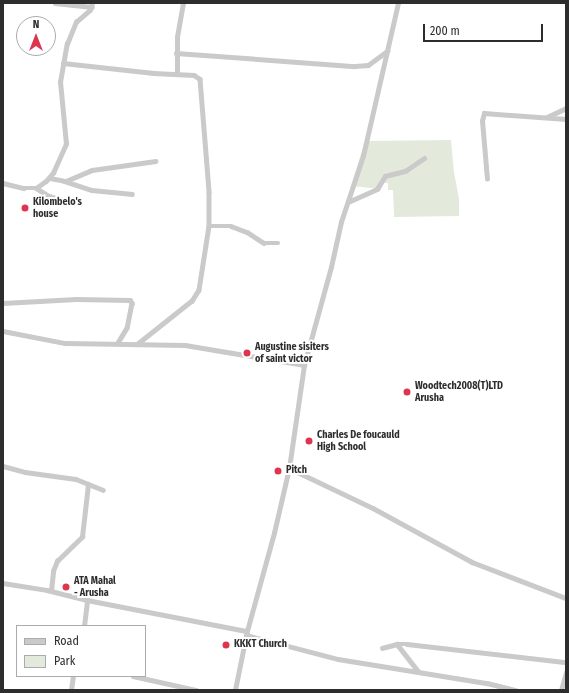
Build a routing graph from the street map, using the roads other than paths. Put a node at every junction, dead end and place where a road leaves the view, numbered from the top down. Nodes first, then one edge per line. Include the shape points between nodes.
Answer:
1 (55, 3) edge
2 (183, 3) edge
3 (398, 3) edge
4 (92, 5) edge
5 (387, 51) junction
6 (176, 53) junction
7 (63, 63) junction
8 (177, 74) junction
9 (566, 108) edge
10 (547, 117) junction
11 (566, 120) edge
12 (424, 158) dead end
13 (155, 161) dead end
14 (50, 178) junction
15 (487, 179) dead end
16 (64, 181) junction
17 (3, 183) edge
18 (36, 188) junction
19 (132, 194) dead end
20 (67, 201) dead end
21 (348, 202) junction
22 (210, 226) junction
23 (278, 243) dead end
24 (3, 303) edge
25 (3, 331) edge
26 (118, 343) junction
27 (138, 344) junction
28 (304, 364) junction
29 (3, 466) edge
30 (289, 468) junction
31 (88, 484) junction
32 (103, 490) dead end
33 (3, 583) edge
34 (51, 591) junction
35 (566, 598) edge
36 (87, 600) junction
37 (84, 625) edge
38 (246, 633) junction
39 (397, 644) junction
40 (382, 648) dead end
41 (566, 662) edge
42 (418, 671) junction
43 (566, 672) edge
44 (73, 677) edge
45 (138, 677) edge
46 (71, 690) edge
47 (196, 690) edge
48 (235, 690) edge
49 (516, 690) edge
50 (561, 690) edge

1 - 4 street
2 - 6 street
3 - 5 street
4 - 7 street via 73,27
5 - 6 street via 368,65 355,66
5 - 21 street via 363,156
6 - 8 street
7 - 8 street
7 - 14 street via 60,92 66,144
8 - 22 street via 194,75 200,79
9 - 10 street
10 - 11 street
10 - 15 street via 488,112 483,114
12 - 21 street via 405,171 385,176 375,190
13 - 16 street via 92,170
14 - 16 street
14 - 18 street
16 - 19 street via 92,190
17 - 18 street
18 - 20 street via 49,196
21 - 28 street
22 - 23 street via 231,226 264,243
22 - 27 street via 196,297
24 - 26 street via 76,298 130,300 132,302 127,328
25 - 26 street via 65,343
26 - 27 street
27 - 28 street via 185,345
28 - 30 street
29 - 31 street via 25,472 76,479
30 - 35 street via 373,508 472,562
30 - 38 street
31 - 32 street
31 - 34 street via 82,537 57,561
33 - 34 street
34 - 36 street
36 - 37 street
36 - 38 street
38 - 42 street via 338,659
38 - 48 street
39 - 40 street
39 - 41 street
39 - 42 street
42 - 49 street
43 - 50 street
44 - 46 street
45 - 47 street

